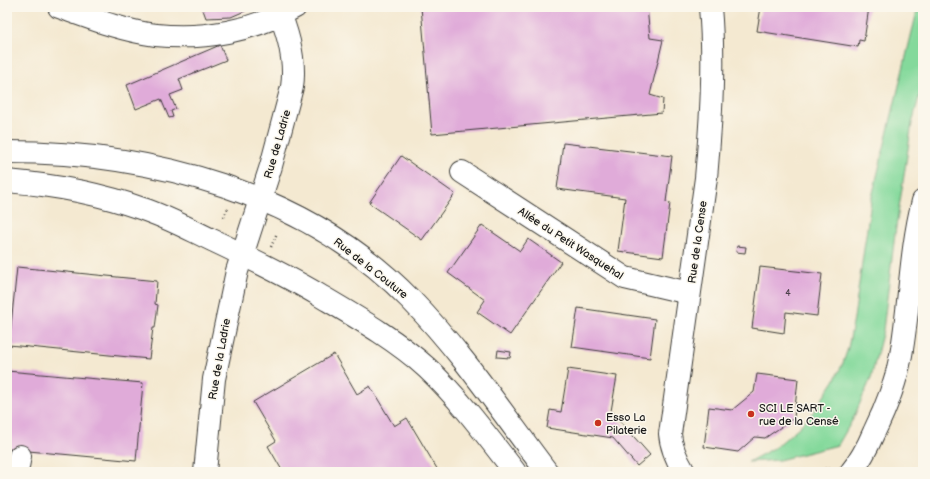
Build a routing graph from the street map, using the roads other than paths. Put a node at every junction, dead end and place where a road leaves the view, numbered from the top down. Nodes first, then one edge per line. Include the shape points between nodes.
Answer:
1 (59, 7) edge
2 (710, 7) edge
3 (284, 10) edge
4 (7, 152) edge
5 (462, 172) dead end
6 (7, 181) edge
7 (260, 198) junction
8 (923, 201) edge
9 (239, 262) junction
10 (689, 293) junction
11 (205, 472) edge
12 (514, 472) edge
13 (547, 472) edge
14 (684, 472) edge
15 (851, 472) edge

1 - 3 street via 140,32 184,36 201,36 250,26
2 - 10 street, Rue de la Cense via 713,41 709,138 706,178
3 - 7 street, Rue de Ladrie via 293,76 282,129
4 - 7 street, Rue de la Couture via 63,154 130,163 189,176
5 - 10 street, Allée du Petit Wasquehal via 625,278
6 - 9 street via 74,190 114,199 159,215
7 - 9 street, Rue de Ladrie
7 - 13 street, Rue de la Couture via 326,233 367,261 411,299 468,367
8 - 15 street via 901,355 894,382 878,423 861,458
9 - 11 street, Rue de la Ladrie via 214,379
9 - 12 street via 295,281 369,325 426,368 477,423
10 - 14 street, Rue de la Cense via 670,434 673,451

